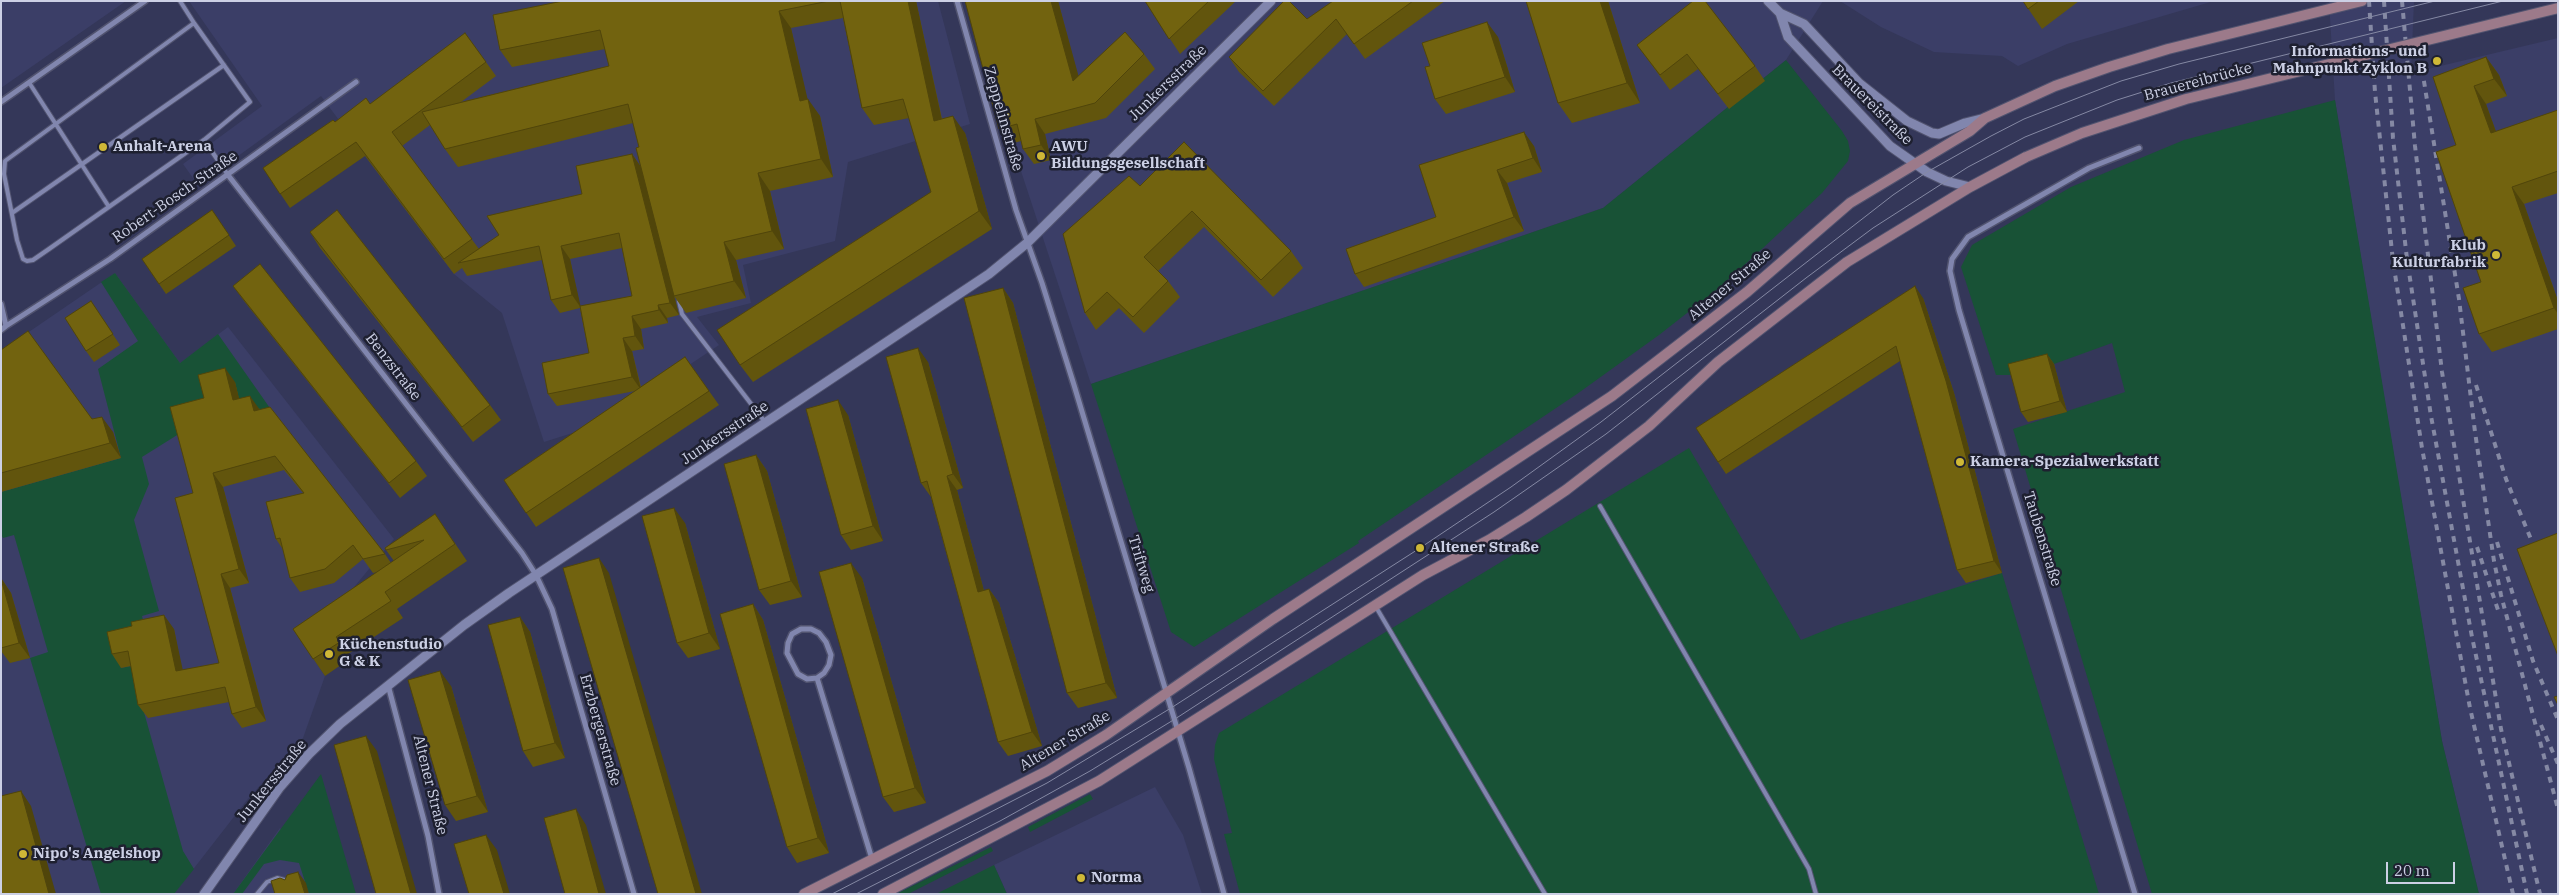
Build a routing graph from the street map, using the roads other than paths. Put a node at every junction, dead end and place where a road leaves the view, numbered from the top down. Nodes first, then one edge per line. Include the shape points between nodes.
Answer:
1 (145, 1) edge
2 (180, 1) edge
3 (957, 1) edge
4 (1271, 1) edge
5 (1768, 1) edge
6 (2362, 1) edge
7 (2558, 8) edge
8 (1780, 13) junction
9 (194, 23) junction
10 (224, 65) junction
11 (356, 82) dead end
12 (30, 84) junction
13 (1, 102) edge
14 (1984, 118) junction
15 (56, 123) junction
16 (204, 140) junction
17 (2139, 148) dead end
18 (82, 164) junction
19 (1914, 164) junction
20 (228, 175) junction
21 (1970, 186) junction
22 (109, 207) junction
23 (12, 212) junction
24 (1027, 243) junction
25 (678, 295) edge
26 (1, 304) edge
27 (4, 328) edge
28 (766, 422) junction
29 (1600, 506) dead end
30 (536, 575) junction
31 (1375, 605) junction
32 (817, 678) junction
33 (388, 685) junction
34 (1167, 694) junction
35 (1178, 732) junction
36 (872, 859) junction
37 (292, 887) edge
38 (204, 894) edge
39 (257, 894) edge
40 (439, 894) edge
41 (634, 894) edge
42 (804, 894) edge
43 (883, 894) edge
44 (1224, 894) edge
45 (1545, 894) edge
46 (1816, 894) edge
47 (2135, 894) edge

1 - 12 street
2 - 9 lane
3 - 24 street, Zeppelinstraße
4 - 24 street, Junkersstraße
5 - 8 street, Brauereistraße
6 - 14 main road, Altener Straße via 2100,70
7 - 21 main road, Brauereibrücke, bridge via 2186,100 2082,133
8 - 14 street, Brauereistraße via 1804,24 1859,83 1915,125 1939,134
8 - 19 street, Brauereistraße via 1788,37 1873,130
9 - 10 lane
9 - 15 lane
10 - 16 lane via 250,102
10 - 18 lane
11 - 20 street, Robert-Bosch-Straße
12 - 13 street
12 - 15 lane
14 - 19 main road, Altener Straße via 1970,131
15 - 18 lane
15 - 23 lane via 5,161 4,174
16 - 20 lane
16 - 22 lane
17 - 47 street, Taubenstraße via 2089,168 1968,237 1952,259 1950,271
18 - 22 lane
18 - 23 lane
19 - 21 street, Brauereistraße via 1946,181
19 - 34 main road, Altener Straße via 1850,203 1747,292 1612,396 1273,619
20 - 27 street, Robert-Bosch-Straße via 110,259
20 - 30 street, Benzstraße
21 - 31 main road via 1877,242 1825,278 1718,362 1649,426 1566,490 1489,540
22 - 23 lane via 27,261 20,252
24 - 28 street, Junkersstraße via 989,274
24 - 34 street, Triftweg via 1074,385
25 - 28 lane via 682,314
26 - 27 street, Robert-Bosch-Straße
28 - 30 street, Junkersstraße
29 - 46 lane via 1809,869
30 - 33 street, Junkersstraße via 464,625
30 - 41 street, Erzbergerstraße via 552,610
31 - 35 main road
31 - 45 lane
32 - 32 street via 824,673 831,655 819,633 810,628 801,629 792,634 787,653 798,674 807,679
32 - 36 street
33 - 38 street, Junkersstraße via 309,754 280,787
33 - 40 street, Altener Straße via 428,836
34 - 35 street, Triftweg
34 - 36 main road, Altener Straße via 1047,771
35 - 43 main road via 1099,781
35 - 44 street, Triftweg
36 - 42 main road, Altener Straße
37 - 39 lane via 286,879 277,878 267,882

